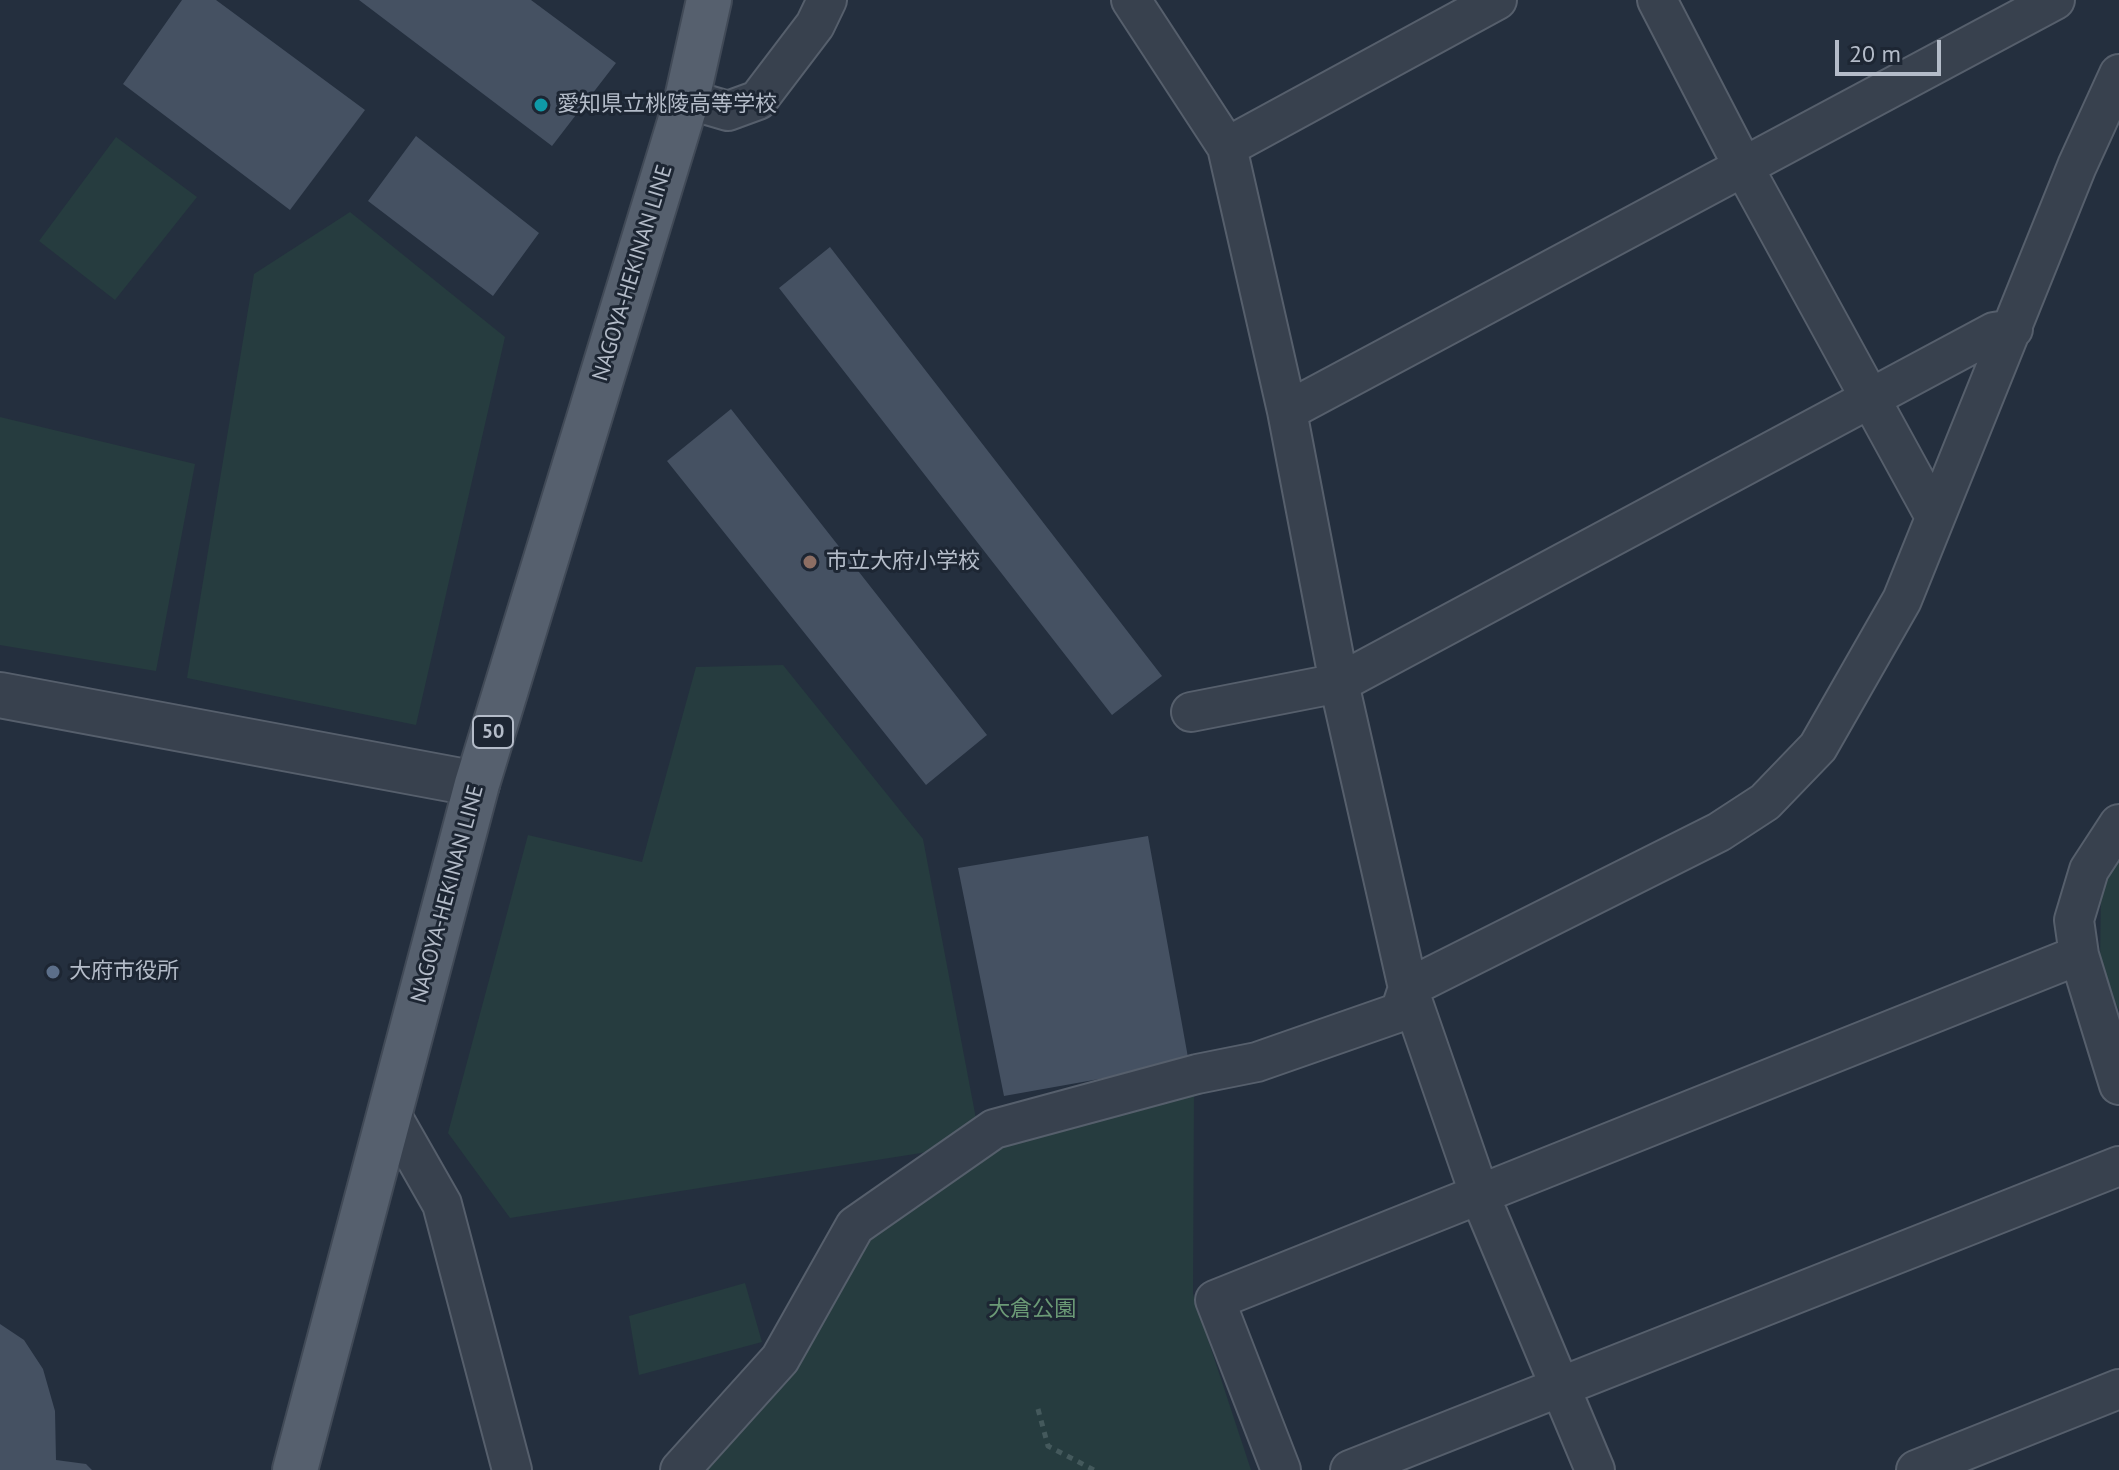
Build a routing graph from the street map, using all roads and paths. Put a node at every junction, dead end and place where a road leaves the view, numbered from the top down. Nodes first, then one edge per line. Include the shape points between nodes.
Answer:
1 (709, 0) edge
2 (827, 0) edge
3 (1131, 0) edge
4 (1497, 0) edge
5 (1657, 0) edge
6 (2055, 0) edge
7 (2119, 74) edge
8 (687, 99) junction
9 (1227, 147) junction
10 (1744, 168) junction
11 (2013, 329) junction
12 (1870, 399) junction
13 (1287, 411) junction
14 (1934, 515) junction
15 (1339, 683) junction
16 (0, 695) edge
17 (1191, 712) dead end
18 (477, 784) junction
19 (2119, 824) edge
20 (2079, 955) junction
21 (1408, 988) junction
22 (2119, 1085) edge
23 (389, 1111) junction
24 (2119, 1166) edge
25 (1480, 1196) junction
26 (1562, 1385) junction
27 (2119, 1389) edge
28 (1038, 1409) dead end
29 (295, 1470) edge
30 (512, 1470) edge
31 (680, 1470) edge
32 (1094, 1470) edge
33 (1281, 1470) edge
34 (1350, 1470) edge
35 (1595, 1470) edge
36 (1916, 1470) edge

1 - 8 main road, NAGOYA-HEKINAN LINE / 50
2 - 8 street via 815,25 758,100 728,111
3 - 9 street
4 - 9 street
5 - 10 street
6 - 10 street
7 - 11 street
8 - 18 main road, NAGOYA-HEKINAN LINE / 50
9 - 13 street
10 - 12 street
10 - 13 street
11 - 12 street via 1994,332
11 - 14 street
12 - 14 street
12 - 15 street
13 - 15 street
14 - 21 street via 1902,600 1818,747 1765,802 1719,832
15 - 17 street
15 - 21 street
16 - 18 street
18 - 23 main road, NAGOYA-HEKINAN LINE / 50
19 - 20 street via 2085,882 2074,920
20 - 22 street
20 - 25 street
21 - 25 street
21 - 31 street via 1400,1012 1257,1062 994,1129 855,1226 780,1359
23 - 29 main road, NAGOYA-HEKINAN LINE / 50
23 - 30 street via 442,1204
24 - 26 street
25 - 26 street
25 - 33 street via 1215,1300
26 - 34 street
26 - 35 street
27 - 36 street
28 - 32 path via 1048,1446

